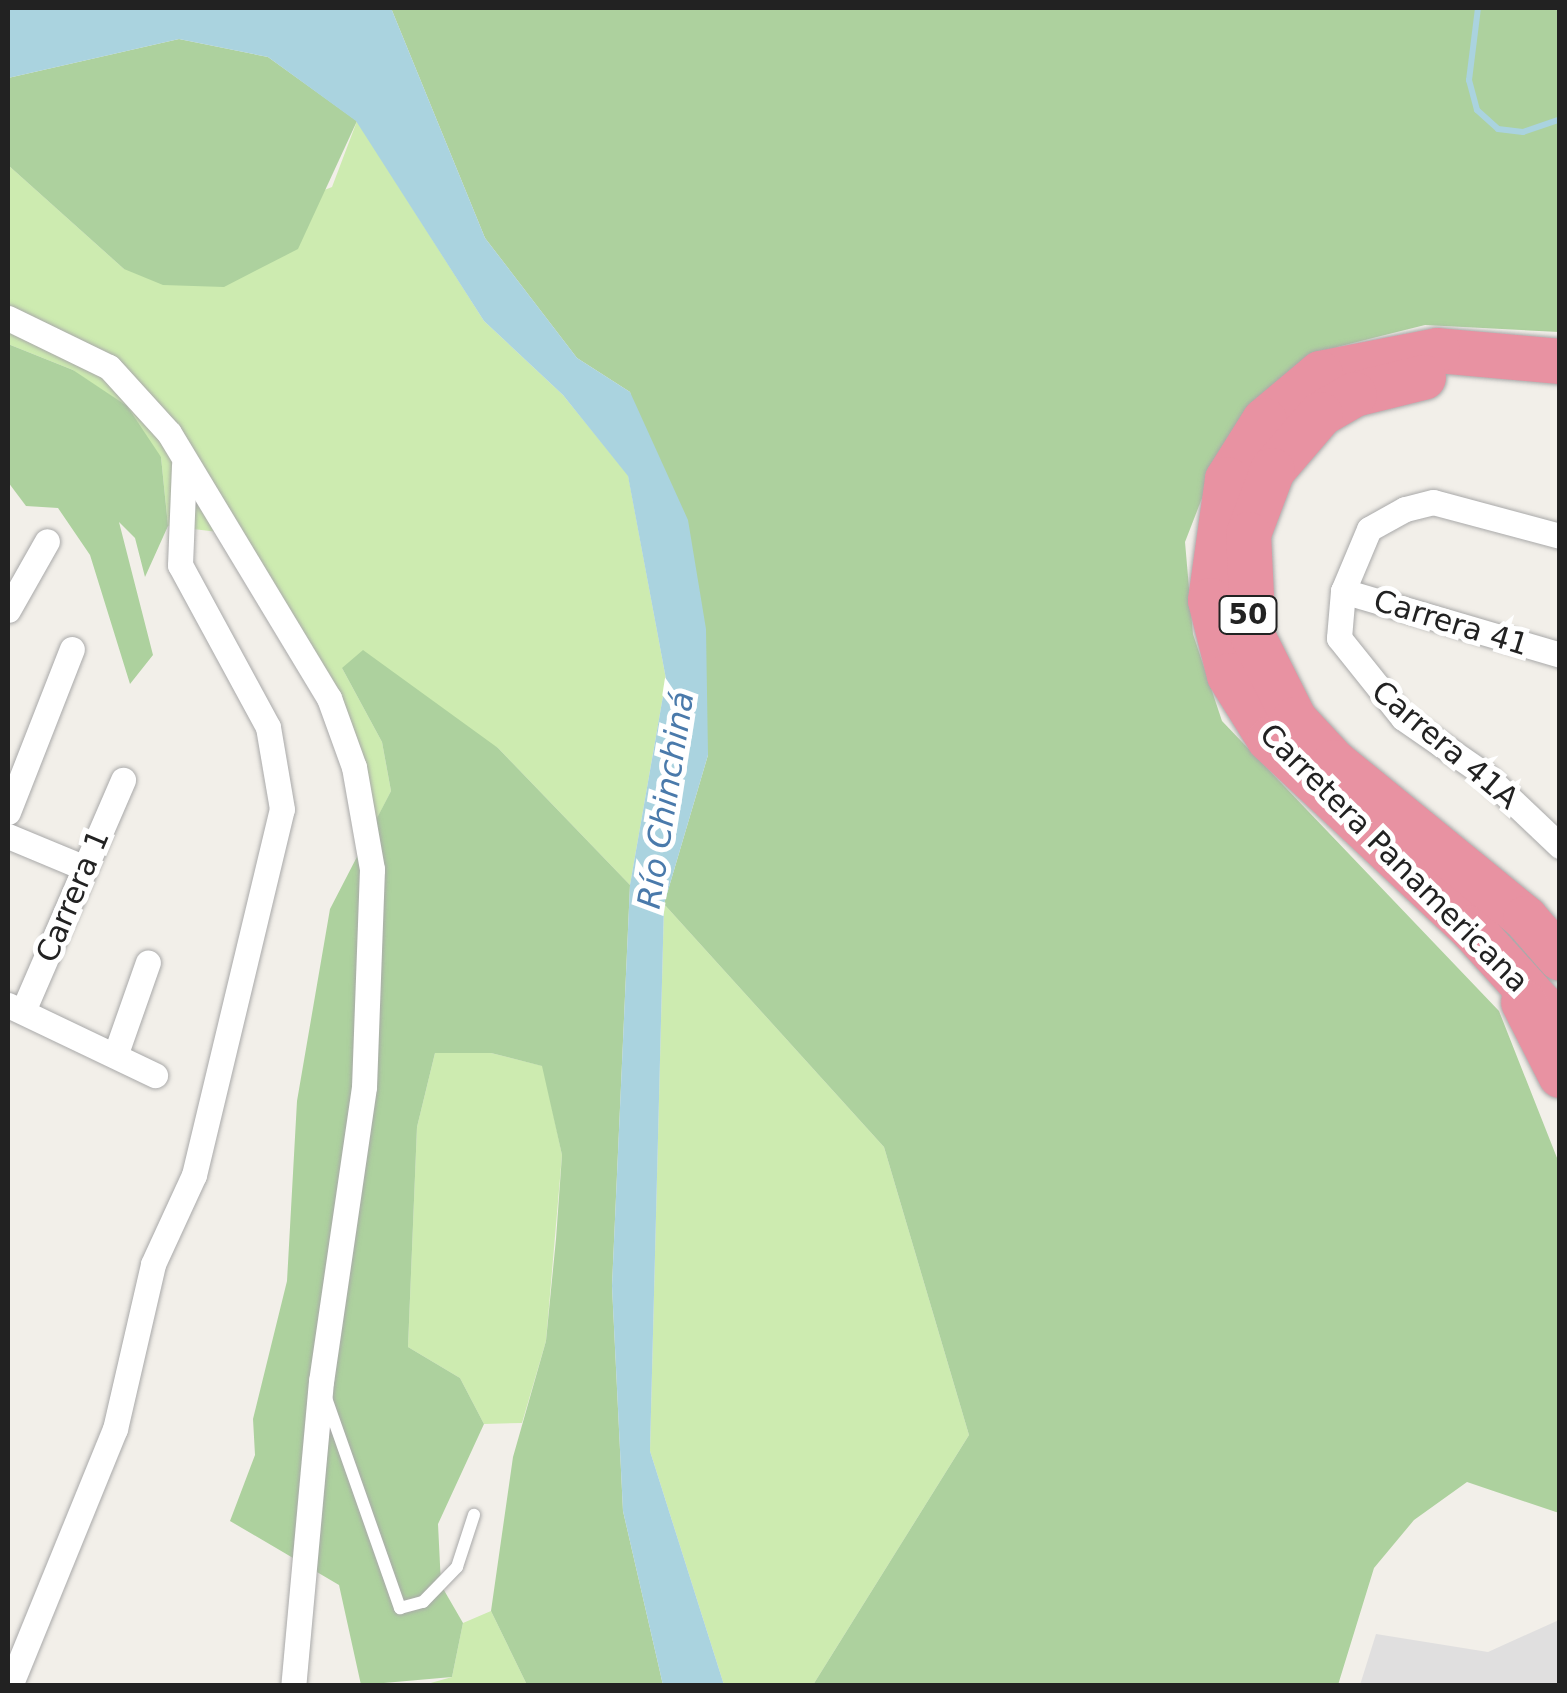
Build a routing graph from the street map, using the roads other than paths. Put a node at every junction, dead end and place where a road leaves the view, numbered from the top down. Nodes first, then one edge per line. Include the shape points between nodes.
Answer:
1 (8, 318) edge
2 (1560, 362) edge
3 (1560, 389) edge
4 (184, 465) junction
5 (1560, 536) edge
6 (47, 542) dead end
7 (1343, 590) junction
8 (8, 610) edge
9 (72, 649) dead end
10 (1560, 655) edge
11 (123, 780) dead end
12 (8, 812) edge
13 (8, 836) edge
14 (1560, 846) edge
15 (85, 868) junction
16 (1560, 958) edge
17 (1500, 960) junction
18 (148, 962) dead end
19 (15, 1008) edge
20 (1560, 1026) edge
21 (116, 1054) junction
22 (1560, 1075) edge
23 (155, 1076) dead end
24 (320, 1381) junction
25 (474, 1515) dead end
26 (15, 1651) edge
27 (10, 1686) edge
28 (294, 1686) edge

1 - 4 street via 109,367 169,433
2 - 17 highway, Carretera Panamericana / 50 via 1437,350 1320,373 1264,420 1227,478 1213,528 1216,636 1248,709 1300,771
3 - 16 highway, Carretera Panamericana / 50 via 1426,376 1354,394 1320,414 1289,444 1256,507 1245,600 1294,719
4 - 24 street via 330,698 354,767 372,869 364,1087
4 - 26 street via 180,565 268,727 282,808 194,1175 153,1264 114,1430
5 - 7 street via 1434,502 1369,529
6 - 8 street
7 - 10 street, Carrera 41
7 - 14 street, Carrera 41A via 1339,638 1403,718 1484,774
9 - 12 street
11 - 15 street, Carrera 1
13 - 15 street
15 - 19 street, Carrera 1
17 - 20 highway, Carretera Panamericana / 50
17 - 22 highway
18 - 21 street
19 - 21 street
21 - 23 street
24 - 25 lane via 400,1608 423,1602 457,1567
24 - 28 street
26 - 27 street

